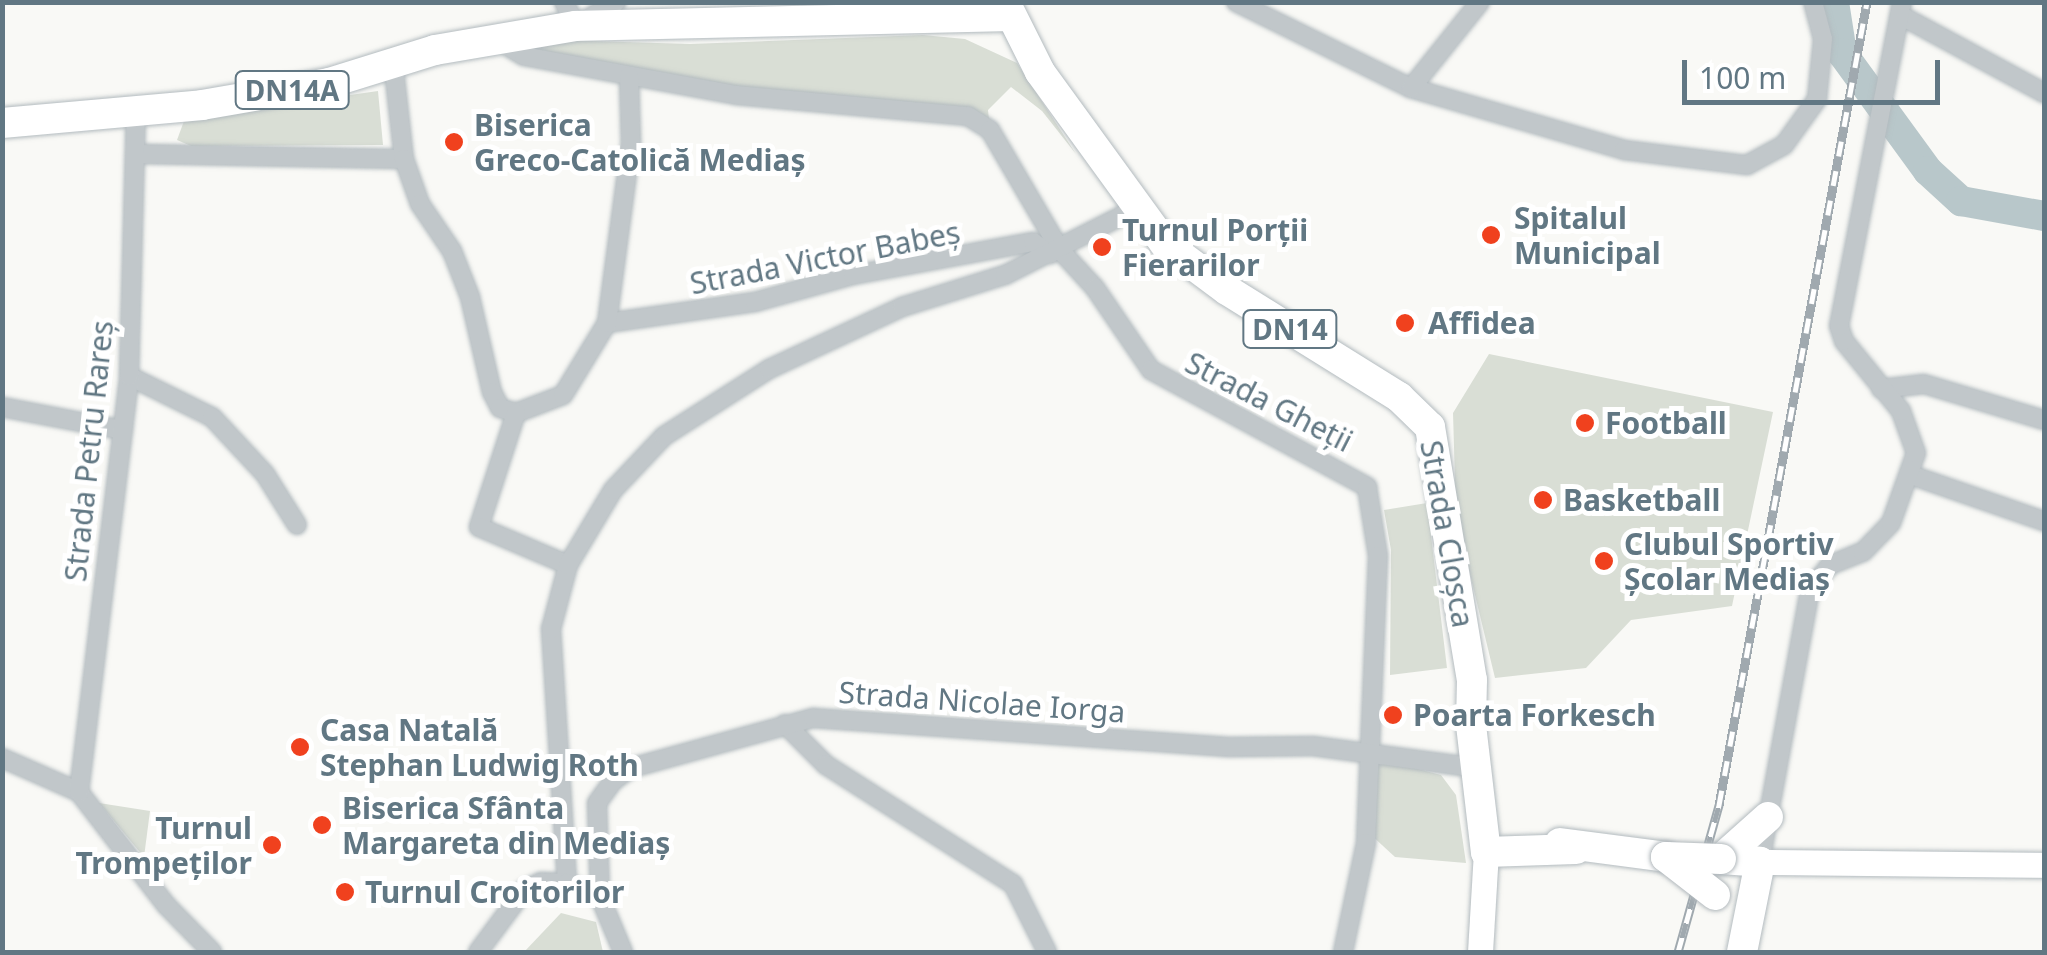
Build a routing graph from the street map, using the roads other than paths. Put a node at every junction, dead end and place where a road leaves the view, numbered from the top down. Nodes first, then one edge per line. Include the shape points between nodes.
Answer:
1 (616, 2) edge
2 (1236, 2) edge
3 (1480, 2) edge
4 (1813, 2) edge
5 (1901, 8) edge
6 (1007, 9) edge
7 (570, 14) edge
8 (494, 38) junction
9 (394, 62) junction
10 (629, 76) junction
11 (1411, 88) junction
12 (2044, 93) edge
13 (136, 114) junction
14 (2, 123) edge
15 (137, 154) junction
16 (404, 159) junction
17 (1135, 209) junction
18 (1055, 252) junction
19 (607, 323) junction
20 (129, 376) junction
21 (1881, 389) junction
22 (2, 406) edge
23 (516, 413) junction
24 (2044, 420) edge
25 (123, 430) junction
26 (1910, 475) junction
27 (2044, 521) edge
28 (298, 525) dead end
29 (568, 565) junction
30 (1472, 680) junction
31 (785, 724) junction
32 (1369, 750) junction
33 (2, 758) edge
34 (1478, 768) junction
35 (79, 792) junction
36 (1768, 817) junction
37 (1496, 843) junction
38 (1666, 857) junction
39 (1721, 858) junction
40 (1760, 862) junction
41 (2044, 864) edge
42 (567, 883) junction
43 (600, 897) junction
44 (1481, 946) edge
45 (1742, 949) edge
46 (212, 952) edge
47 (478, 952) edge
48 (624, 952) edge
49 (1047, 952) edge
50 (1342, 952) edge

1 - 7 street
2 - 11 street
3 - 11 street
4 - 11 street via 1823,39 1816,99 1784,145 1746,165 1624,150
5 - 12 street
5 - 21 street via 1839,314 1844,342
6 - 7 main road, DN14A
6 - 17 main road, Strada Cloșca / DN14
7 - 8 main road, DN14A
8 - 9 main road, DN14A
8 - 10 street via 524,56
9 - 13 main road, DN14A via 329,83
9 - 16 street
10 - 18 street via 736,95 968,116 990,130
10 - 19 street via 631,144
13 - 14 main road, DN14A
13 - 15 street, Strada Petru Rareș
15 - 16 street
15 - 20 street, Strada Petru Rareș
16 - 23 street via 470,298 492,392 500,408
17 - 18 street
17 - 30 main road, Strada Cloșca / DN14 via 1205,275 1399,396 1430,427
18 - 19 street, Strada Victor Babeș via 1033,242 853,275 756,302
18 - 29 street via 829,338 713,402 639,461
18 - 32 street, Strada Gheții via 1095,288 1137,356 1168,384 1367,486 1378,556
19 - 23 street via 563,395
20 - 25 street, Strada Petru Rareș
20 - 28 street via 212,417 265,474
21 - 24 street via 1924,384
21 - 26 street via 1911,432
22 - 25 street
23 - 29 street via 479,527
25 - 35 street, Strada Petru Rareș
26 - 27 street
26 - 36 street via 1902,503 1876,543 1830,565 1810,590
29 - 42 street via 551,629
30 - 34 main road, Strada Cloșca / DN14
30 - 37 main road via 1504,800
31 - 32 street, Strada Nicolae Iorga via 837,718 1229,747
31 - 43 street, Strada Nicolae Iorga via 632,768 613,781 597,803
31 - 49 street via 826,765 1013,884
32 - 34 street, Strada Nicolae Iorga
32 - 50 street via 1366,844
33 - 35 street
34 - 37 main road, Strada Cloșca / DN14
35 - 46 street via 166,905
36 - 39 main road
36 - 40 street
37 - 38 main road
37 - 44 main road
38 - 39 main road, bridge
38 - 45 main road, bridge via 1714,894
39 - 40 main road
40 - 41 main road
40 - 45 main road
42 - 43 street
42 - 47 street via 531,884
43 - 48 street

